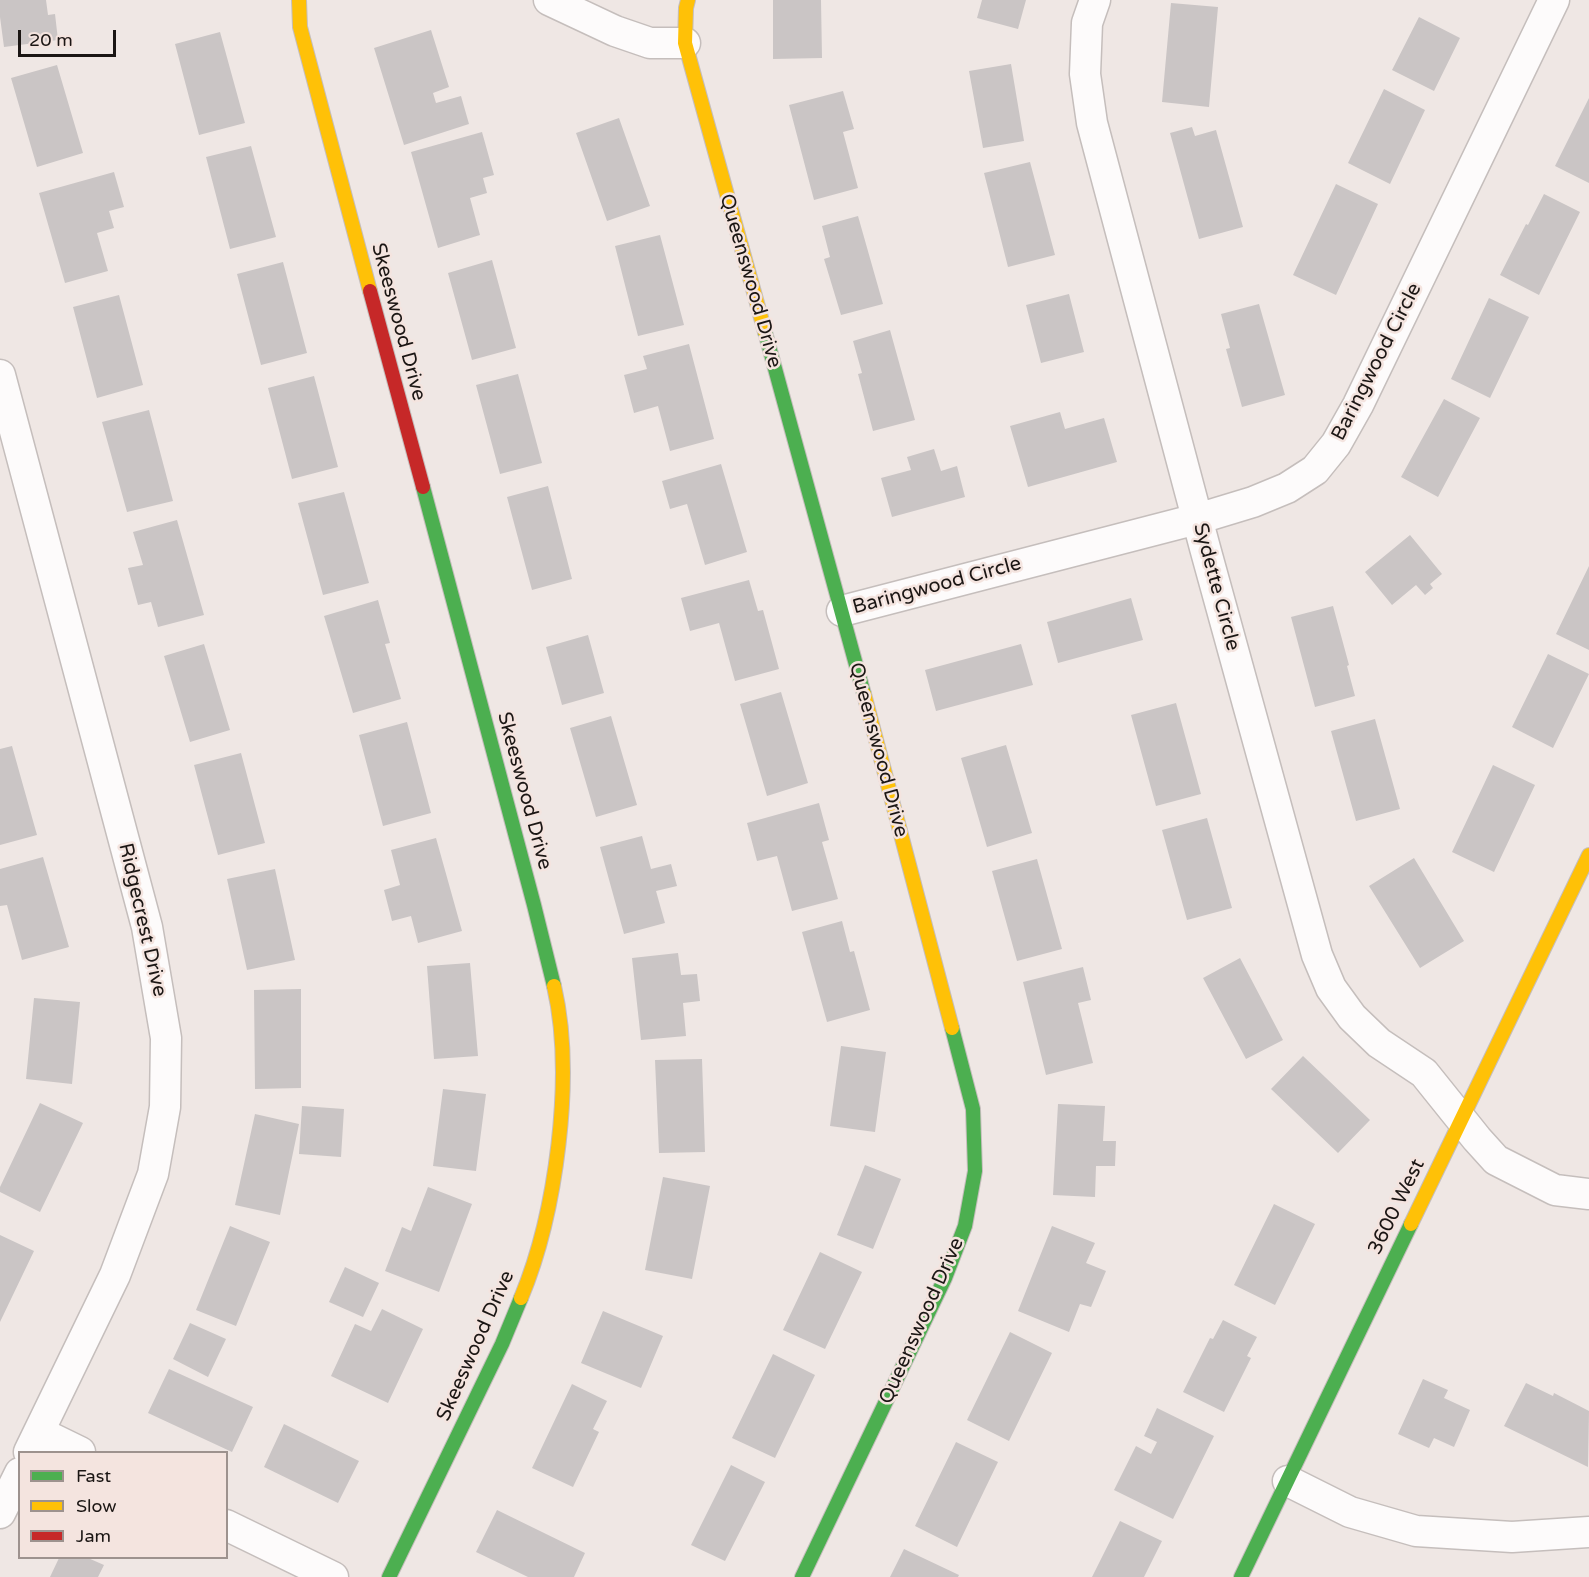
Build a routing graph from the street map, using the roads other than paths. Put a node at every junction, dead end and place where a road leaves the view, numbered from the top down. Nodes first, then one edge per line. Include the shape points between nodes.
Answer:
1 (300, 0) edge
2 (549, 0) edge
3 (688, 0) edge
4 (1095, 0) edge
5 (1554, 0) edge
6 (685, 43) junction
7 (0, 375) edge
8 (1197, 519) junction
9 (842, 611) junction
10 (1589, 855) edge
11 (1461, 1120) junction
12 (1589, 1194) edge
13 (34, 1442) edge
14 (75, 1451) edge
15 (18, 1477) edge
16 (1288, 1480) junction
17 (0, 1513) edge
18 (228, 1526) edge
19 (1589, 1532) edge
20 (333, 1577) edge
21 (389, 1577) edge
22 (802, 1577) edge
23 (1242, 1577) edge

1 - 21 street, Skeeswood Drive via 300,27 534,905 558,1005 562,1071 559,1137 548,1212 527,1284
2 - 6 street via 615,32 650,42
3 - 6 street, Queenswood Drive
4 - 8 street, Sydette Circle via 1087,23 1085,74 1092,123
5 - 8 street, Baringwood Circle via 1364,395 1336,444 1315,470 1287,488
6 - 9 street, Queenswood Drive
7 - 13 street, Ridgecrest Drive via 147,927 166,1038 165,1107 153,1174 115,1275
8 - 9 street, Baringwood Circle
8 - 11 street, Sydette Circle via 1317,956 1331,988 1352,1017 1379,1043 1424,1073
9 - 22 street, Queenswood Drive via 973,1109 975,1171 965,1226 945,1278
10 - 11 street, 3600 West
11 - 12 street, Sydette Circle via 1496,1160 1555,1190
11 - 16 street, 3600 West
13 - 14 street
15 - 17 street
16 - 19 street via 1350,1512 1416,1531 1512,1537
16 - 23 street, 3600 West
18 - 20 street

